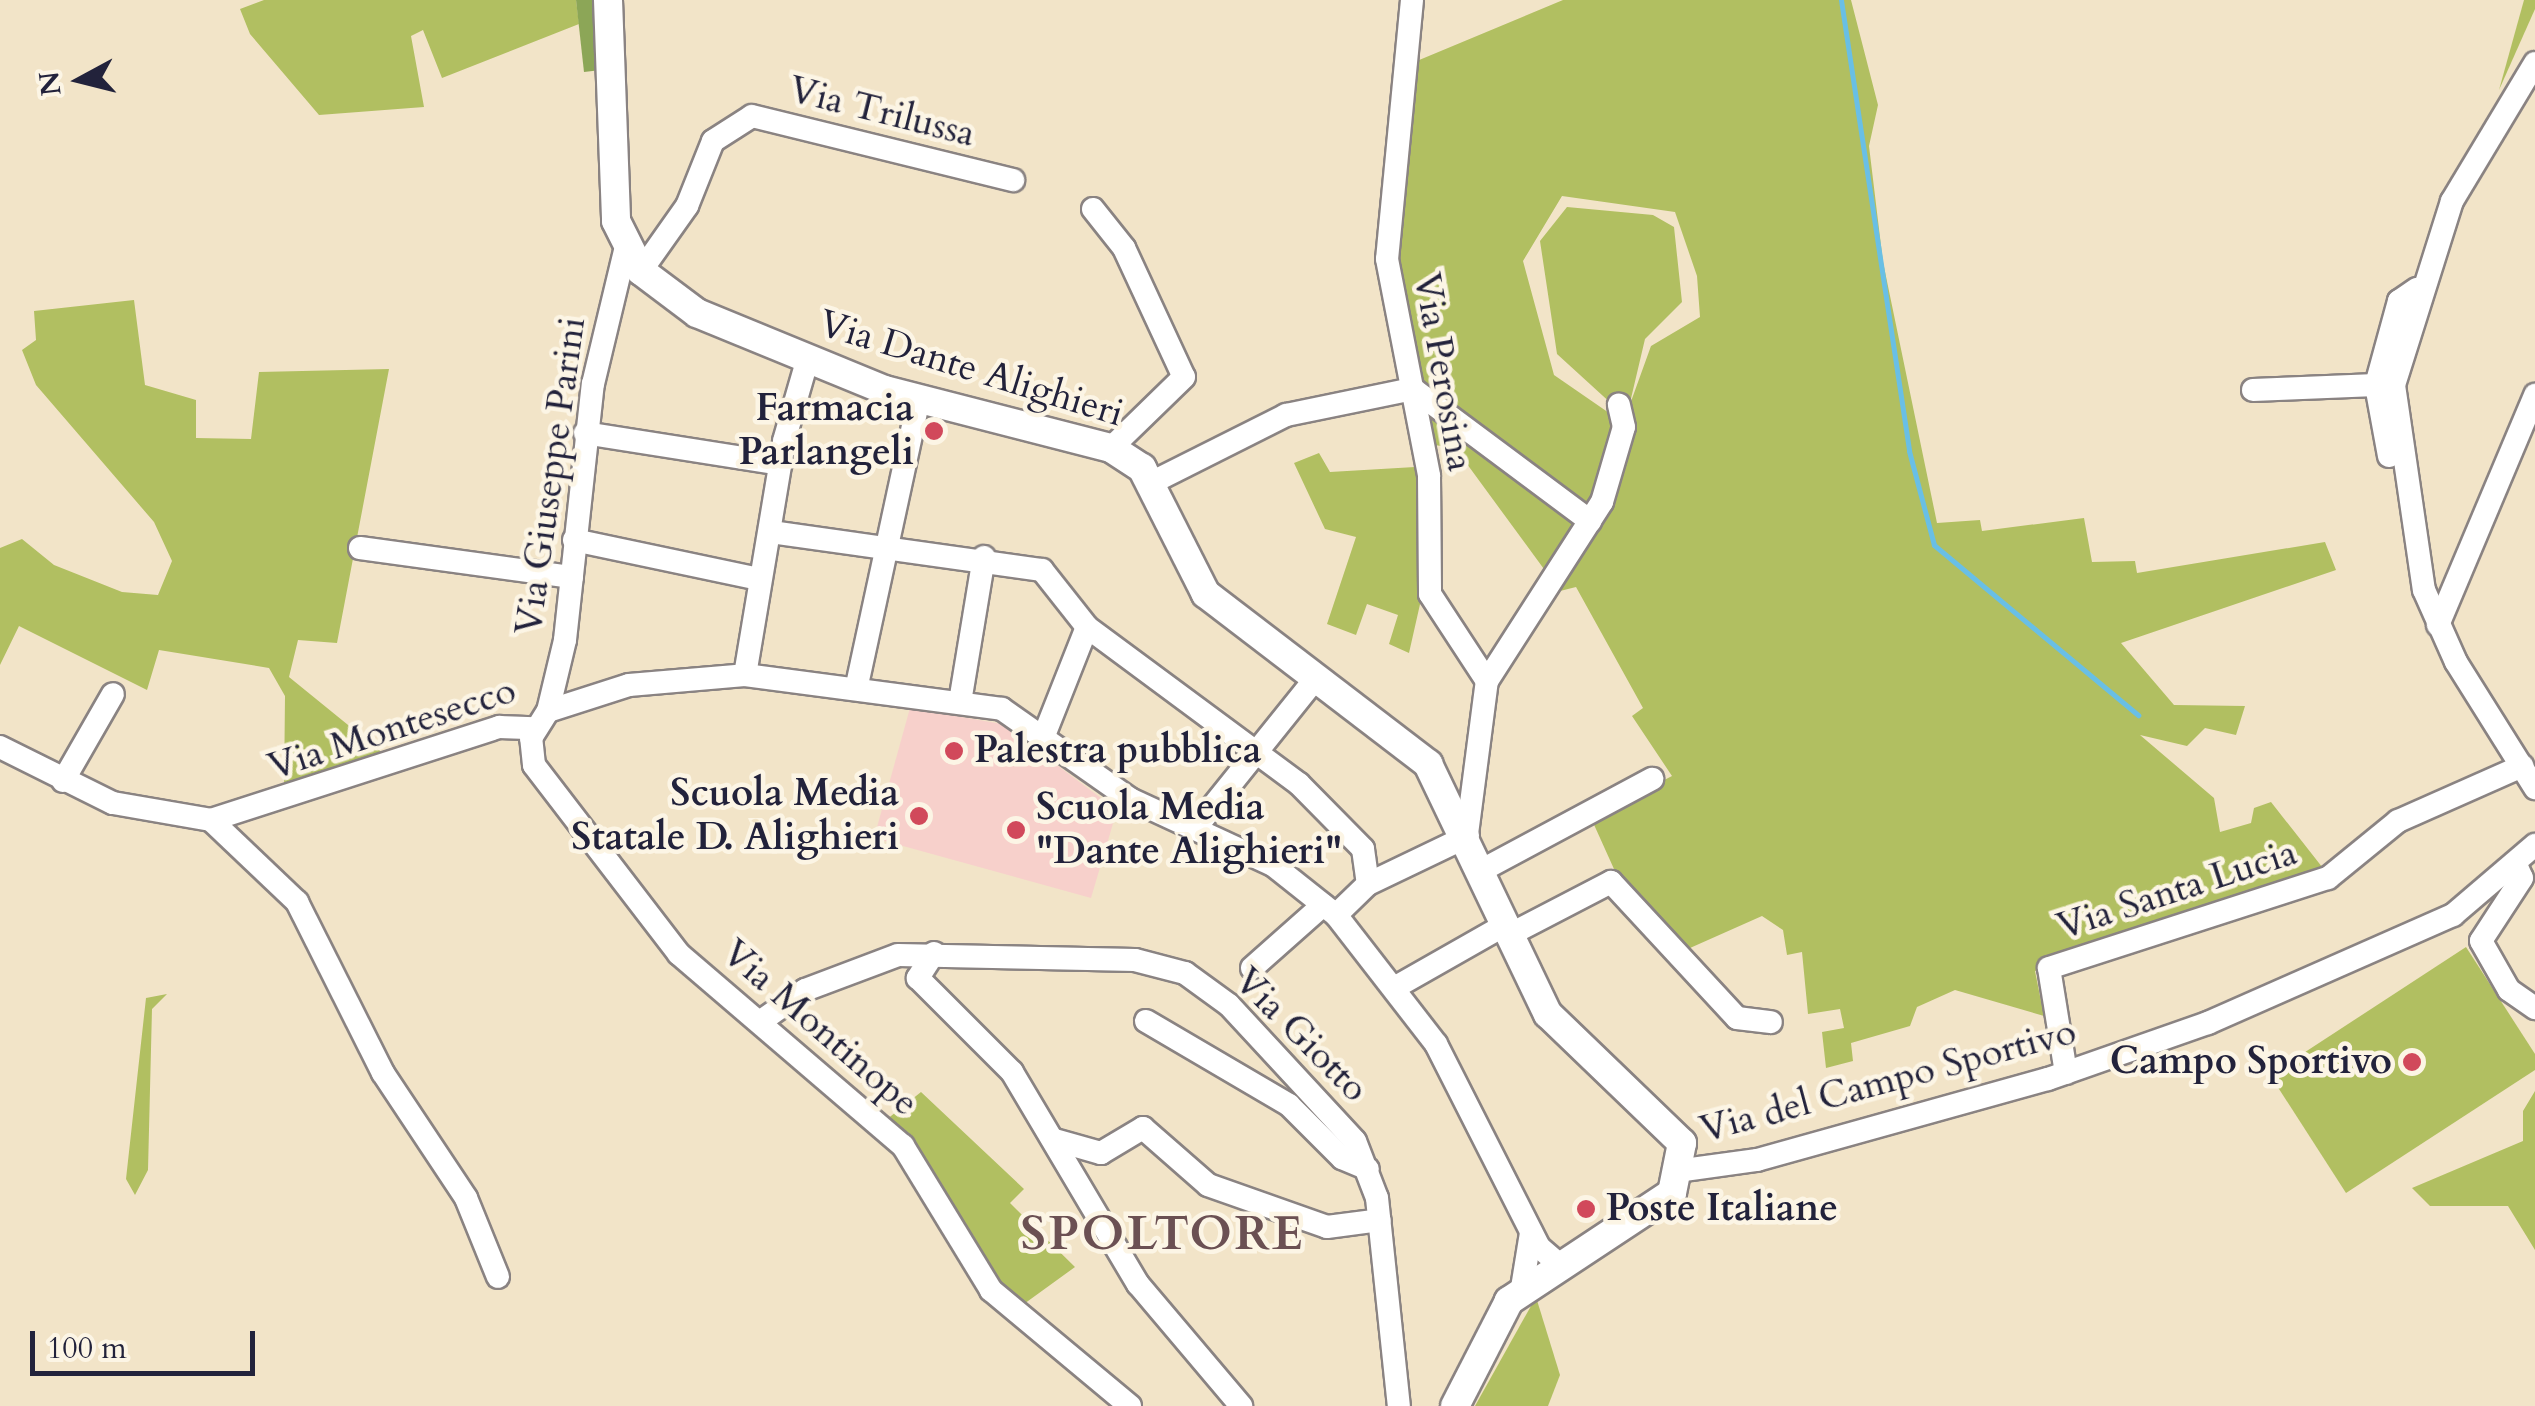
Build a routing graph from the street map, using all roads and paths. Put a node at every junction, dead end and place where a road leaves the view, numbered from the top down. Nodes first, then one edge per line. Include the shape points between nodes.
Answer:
1 (608, 0) edge
2 (1412, 0) edge
3 (2535, 62) edge
4 (1013, 180) dead end
5 (1093, 209) dead end
6 (633, 261) junction
7 (2420, 288) junction
8 (808, 358) junction
9 (2376, 385) junction
10 (1413, 388) junction
11 (2253, 390) dead end
12 (2535, 396) edge
13 (919, 399) junction
14 (1619, 405) dead end
15 (585, 433) junction
16 (1111, 448) junction
17 (2399, 459) junction
18 (780, 464) junction
19 (1155, 480) junction
20 (1590, 521) junction
21 (772, 532) junction
22 (574, 540) junction
23 (360, 548) dead end
24 (881, 548) junction
25 (984, 556) junction
26 (572, 577) junction
27 (759, 579) junction
28 (2438, 625) junction
29 (1087, 626) junction
30 (745, 675) junction
31 (1314, 679) junction
32 (1487, 681) junction
33 (858, 684) junction
34 (114, 694) dead end
35 (960, 702) junction
36 (541, 720) junction
37 (1045, 734) junction
38 (0, 747) edge
39 (1254, 755) junction
40 (2522, 766) junction
41 (1652, 779) dead end
42 (63, 781) junction
43 (2535, 788) edge
44 (211, 820) junction
45 (1196, 826) junction
46 (1468, 835) junction
47 (2535, 845) edge
48 (2517, 868) junction
49 (1484, 869) junction
50 (1368, 884) junction
51 (1330, 910) junction
52 (1507, 930) junction
53 (934, 953) junction
54 (898, 956) junction
55 (1252, 968) dead end
56 (918, 978) junction
57 (1394, 988) junction
58 (2535, 1008) edge
59 (764, 1019) junction
60 (1146, 1021) dead end
61 (1772, 1022) dead end
62 (2066, 1072) junction
63 (1055, 1140) junction
64 (1368, 1169) junction
65 (1684, 1170) junction
66 (1380, 1220) junction
67 (1532, 1233) junction
68 (1556, 1262) junction
69 (498, 1276) dead end
70 (1522, 1288) junction
71 (1130, 1406) edge
72 (1241, 1406) edge
73 (1400, 1406) edge
74 (1454, 1406) edge

1 - 6 main road via 616,221
2 - 10 street, Via Perosina via 1387,258
3 - 7 street via 2452,200
4 - 6 street, Via Trilussa via 752,116 713,141 687,206
5 - 16 street via 1124,248 1184,377
6 - 8 main road, Via Dante Alighieri via 698,313
6 - 15 street, Via Giuseppe Parini
7 - 9 street via 2399,301
7 - 17 street via 2394,385
8 - 13 main road, Via Dante Alighieri
8 - 18 street
9 - 11 street
9 - 17 street via 2383,442
10 - 19 street via 1286,415
10 - 20 street
10 - 32 street, Via Perosina via 1429,476 1430,594
12 - 28 street
13 - 16 main road, Via Dante Alighieri
13 - 24 street
14 - 20 street via 1624,428
15 - 18 street
15 - 22 street, Via Giuseppe Parini
16 - 19 main road, Via Dante Alighieri
17 - 28 street
18 - 21 street
19 - 31 main road, Via Dante Alighieri via 1206,594
20 - 32 street
21 - 24 street
21 - 27 street
22 - 26 street, Via Giuseppe Parini
22 - 27 street
23 - 26 street
24 - 25 street
24 - 33 street
25 - 29 street via 1042,570
25 - 35 street
26 - 36 street, Via Giuseppe Parini
27 - 30 street
28 - 40 street
29 - 37 street
29 - 39 street
30 - 33 street, Via Montesecco
30 - 36 street, Via Montesecco via 629,685
31 - 39 street
31 - 46 main road, Via Dante Alighieri via 1416,751
32 - 46 street
33 - 35 street, Via Montesecco
34 - 42 street
35 - 37 street, Via Montesecco via 1002,710
36 - 44 street, Via Montesecco via 499,727
36 - 59 street, Via Montinope via 534,765 679,954
37 - 45 street, Via Montesecco via 1130,799
38 - 42 street, Via Montesecco
39 - 45 street
39 - 50 street via 1360,844
40 - 43 street
40 - 62 street, Via Santa Lucia via 2398,821 2328,878 2049,968
41 - 49 street
42 - 44 street, Via Montesecco via 138,811
44 - 69 street via 297,902 383,1072 466,1198
45 - 51 street, Via Montesecco via 1273,865
46 - 49 main road, Via Dante Alighieri
46 - 50 street
47 - 48 street, Via del Campo Sportivo
48 - 58 street via 2522,878 2481,941 2509,990
48 - 62 street, Via del Campo Sportivo via 2452,916 2339,972
49 - 52 main road, Via Dante Alighieri
50 - 51 street
51 - 55 street
51 - 57 street, Via Montesecco
52 - 57 street
52 - 61 street via 1611,882 1737,1018
52 - 65 main road, Via Dante Alighieri via 1559,1028 1680,1138
53 - 54 street, Via Giotto
53 - 56 street
53 - 64 street, Via Giotto via 1135,960 1185,973 1269,1044 1336,1116
54 - 56 street
54 - 59 street, Via Giotto via 805,990
56 - 63 street via 1012,1072
57 - 67 street, Via Montesecco via 1469,1102
59 - 71 street, Via Montinope via 903,1146 1003,1304
60 - 64 street via 1288,1105 1342,1158
62 - 65 street, Via del Campo Sportivo via 1757,1160
63 - 66 street via 1101,1153 1151,1130 1204,1183 1327,1227
63 - 72 street via 1135,1280
64 - 66 street, Via Giotto
65 - 68 main road via 1662,1202
66 - 73 street, Via Giotto
67 - 68 street, Via Montesecco
67 - 70 street
68 - 70 main road
70 - 74 main road

